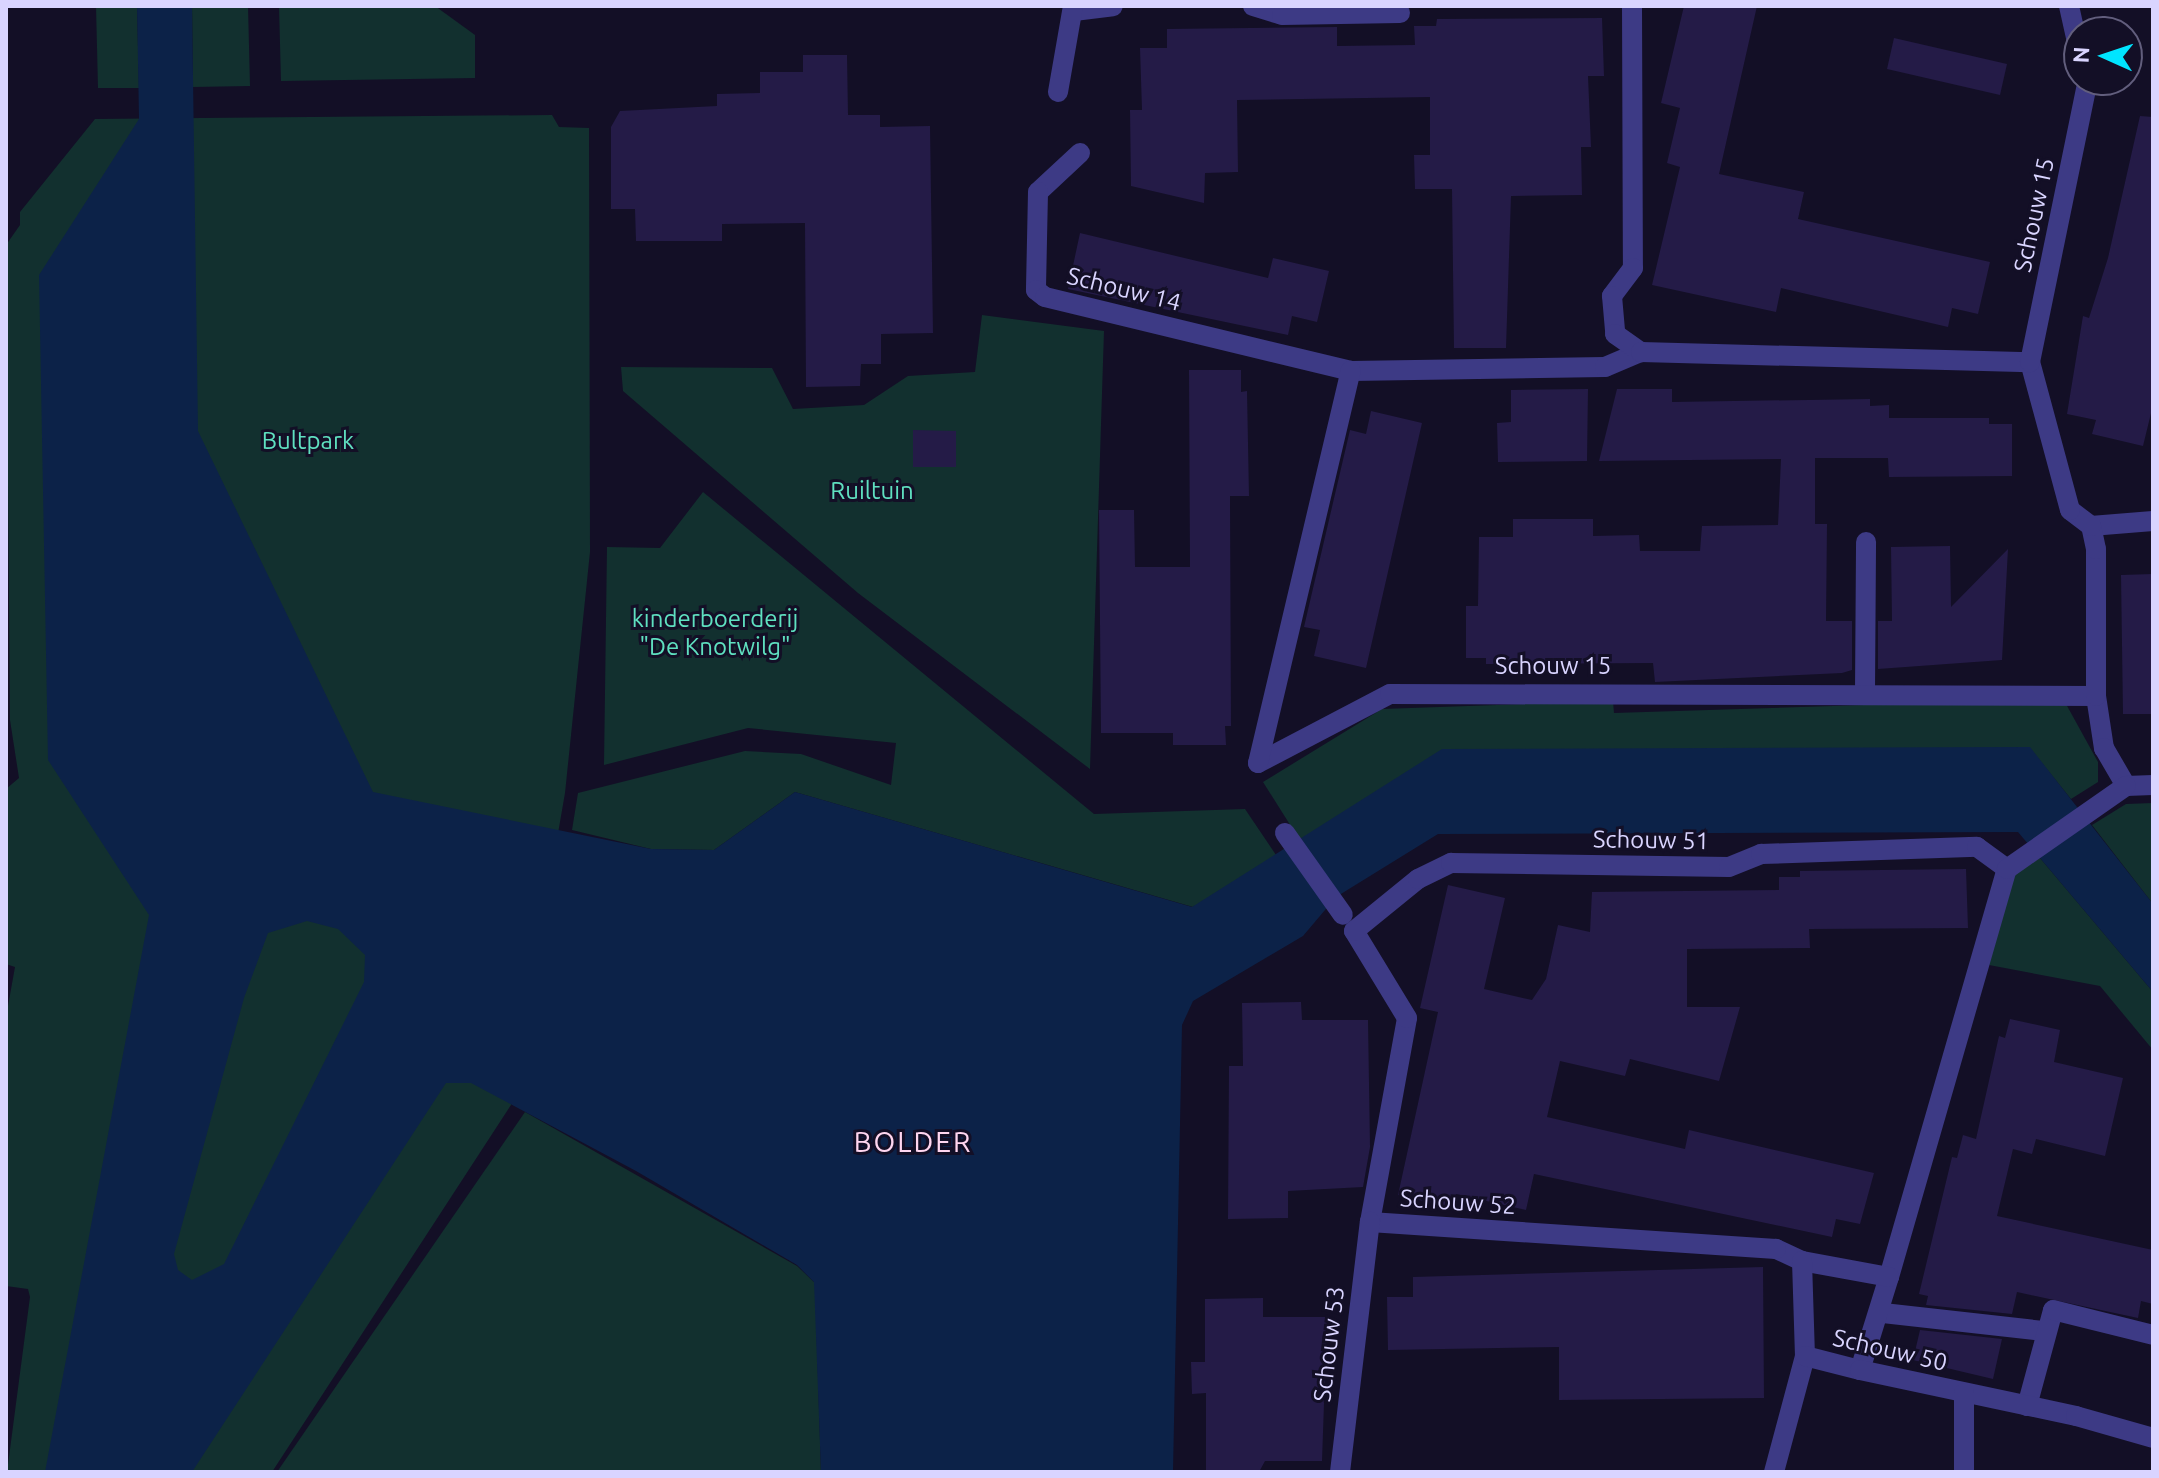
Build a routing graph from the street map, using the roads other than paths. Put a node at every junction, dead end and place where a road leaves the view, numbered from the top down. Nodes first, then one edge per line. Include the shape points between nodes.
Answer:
1 (1113, 6) edge
2 (1253, 6) edge
3 (1632, 6) edge
4 (1074, 8) edge
5 (1400, 13) dead end
6 (1058, 92) dead end
7 (2085, 96) edge
8 (1080, 153) dead end
9 (1641, 352) junction
10 (2030, 362) junction
11 (1351, 371) junction
12 (2153, 521) edge
13 (2091, 526) junction
14 (1866, 542) dead end
15 (1865, 691) junction
16 (2096, 696) junction
17 (2153, 785) edge
18 (2126, 786) junction
19 (1285, 833) dead end
20 (2015, 863) junction
21 (1348, 923) junction
22 (1370, 1222) junction
23 (1802, 1261) junction
24 (1889, 1277) junction
25 (1883, 1313) junction
26 (2043, 1331) junction
27 (2153, 1335) edge
28 (1805, 1356) junction
29 (1860, 1370) junction
30 (1964, 1393) junction
31 (2027, 1406) junction
32 (2153, 1438) edge
33 (1340, 1472) edge
34 (1774, 1472) edge
35 (1964, 1472) edge

1 - 4 street
2 - 5 street via 1282,15
3 - 9 street via 1633,268 1612,296 1615,334
4 - 6 street
7 - 10 street, Schouw 15
8 - 11 street, Schouw 14 via 1038,192 1036,290 1045,297
9 - 10 street, Schouw 14
9 - 11 street, Schouw 14 via 1605,367
10 - 13 street, Schouw 15 via 2070,510
11 - 15 street, Schouw 15 via 1258,763 1390,694
12 - 13 street
13 - 16 street
14 - 15 street
15 - 16 street, Schouw 15
16 - 18 street via 2104,748
17 - 18 street
18 - 20 street
19 - 21 street, Schouw 52
20 - 21 street, Schouw 51 via 1977,847 1761,854 1729,867 1451,863
20 - 24 street
21 - 22 street, Schouw 52 via 1407,1018
22 - 23 street, Schouw 52 via 1776,1249
22 - 33 street, Schouw 53
23 - 24 street, Schouw 52
23 - 28 street
24 - 25 street
25 - 26 street, Schouw 50
25 - 29 street
26 - 27 street via 2053,1310
26 - 31 street
28 - 29 street, Schouw 50
28 - 34 street
29 - 30 street, Schouw 50
30 - 31 street, Schouw 50
30 - 35 street, Schouw 50
31 - 32 street, Schouw 50

